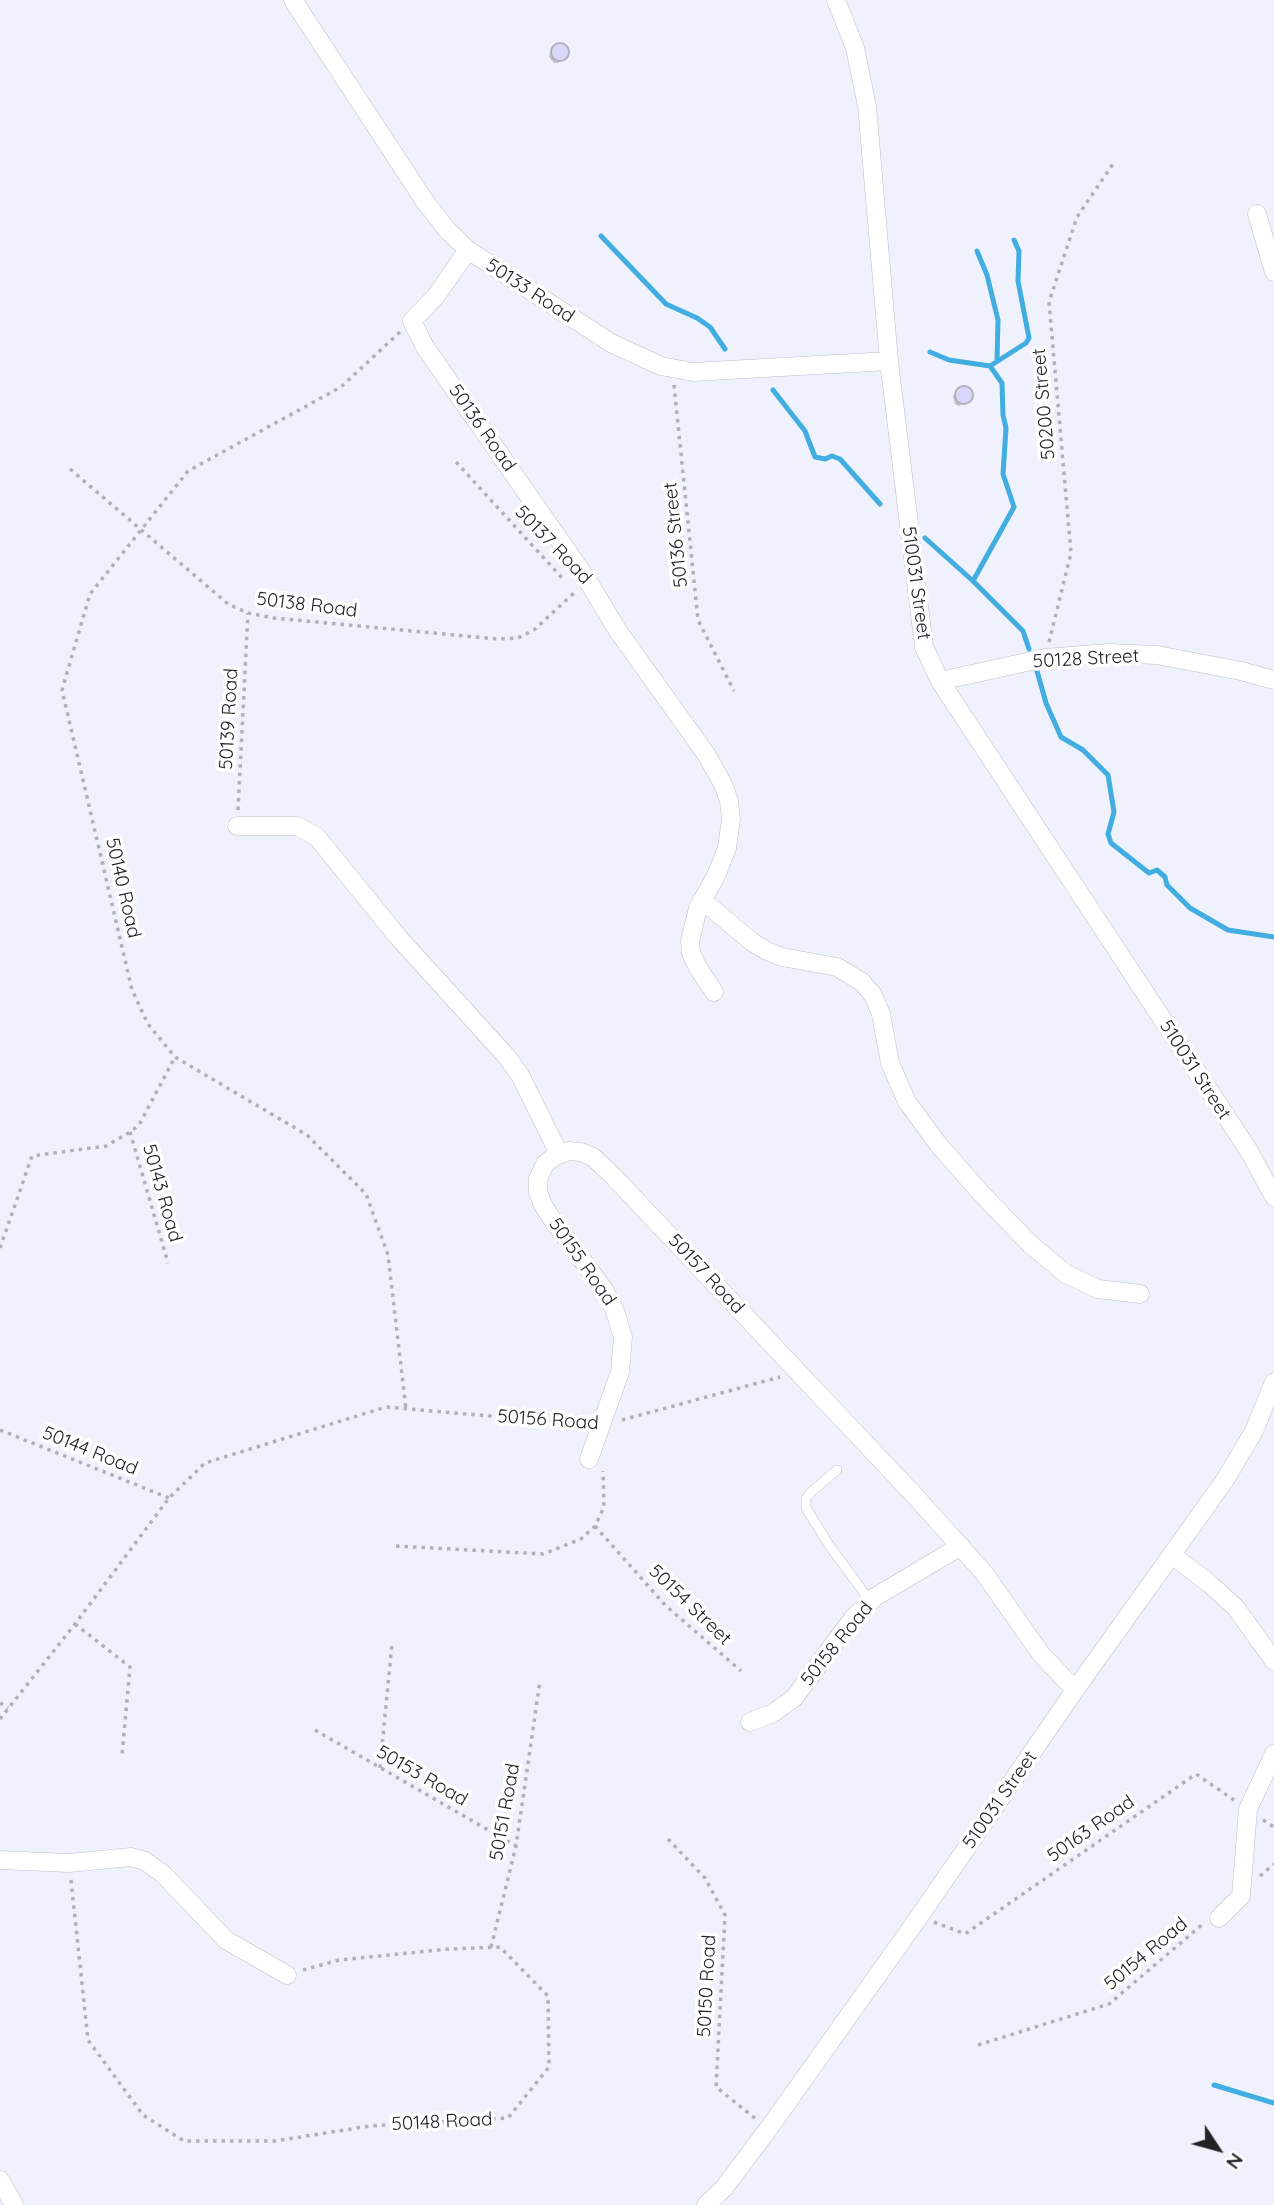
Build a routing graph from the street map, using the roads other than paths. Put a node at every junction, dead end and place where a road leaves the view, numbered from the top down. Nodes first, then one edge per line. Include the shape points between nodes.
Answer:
1 (293, 0) edge
2 (836, 0) edge
3 (1257, 214) dead end
4 (468, 250) junction
5 (1274, 272) edge
6 (889, 361) junction
7 (1274, 680) edge
8 (940, 681) junction
9 (237, 826) road end
10 (702, 900) junction
11 (714, 992) dead end
12 (559, 1154) junction
13 (1274, 1197) edge
14 (1140, 1294) dead end
15 (1274, 1382) edge
16 (596, 1463) road end
17 (837, 1470) dead end
18 (961, 1546) junction
19 (1172, 1555) junction
20 (870, 1601) junction
21 (1274, 1661) edge
22 (1075, 1690) junction
23 (750, 1722) dead end
24 (1274, 1754) edge
25 (0, 1860) edge
26 (1216, 1917) road end
27 (287, 1975) road end
28 (0, 2180) edge
29 (14, 2205) edge
30 (706, 2205) edge

1 - 4 street, 50133 Road via 426,203
2 - 6 street, 510031 Street via 855,48 867,106
3 - 5 street
4 - 6 street, 50133 Road via 611,343 673,369 711,372
4 - 10 street, 50136 Road via 436,296 411,321 706,754 729,801 731,819 727,848
6 - 8 street, 510031 Street via 924,647
7 - 8 street, 50128 Street via 1157,655 1108,653 1045,658
8 - 13 street, 510031 Street via 1249,1151
9 - 12 street via 297,826 317,837 398,937 507,1056
10 - 11 street, 50136 Road via 691,926 691,953
10 - 14 street via 767,951 836,967 862,982 881,1014 890,1063 907,1102 979,1191 1066,1274 1098,1289
12 - 16 street, 50155 Road via 544,1164 538,1192 547,1212 605,1291 623,1337 621,1371 602,1425
12 - 18 street, 50157 Road via 581,1152 593,1157 614,1177
15 - 19 street, 510031 Street via 1249,1440
17 - 20 lane via 810,1493 806,1508
18 - 20 street, 50158 Road
18 - 22 street via 1041,1654
19 - 21 street via 1236,1608
19 - 22 street, 510031 Street
20 - 23 street, 50158 Road via 794,1698
22 - 30 street, 510031 Street via 769,2129
24 - 26 street via 1248,1809 1243,1890 1236,1903
25 - 27 street via 69,1863 131,1857 145,1861 226,1940
28 - 29 street

